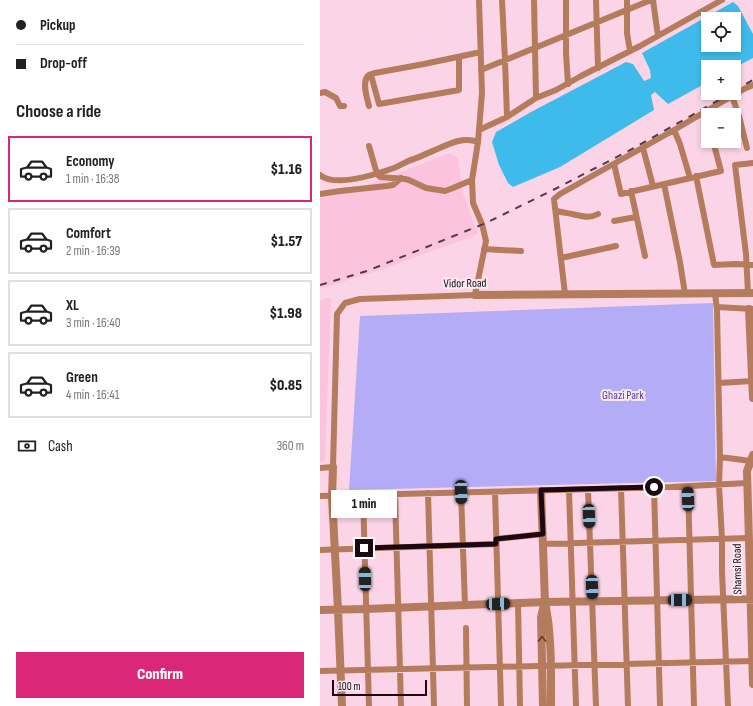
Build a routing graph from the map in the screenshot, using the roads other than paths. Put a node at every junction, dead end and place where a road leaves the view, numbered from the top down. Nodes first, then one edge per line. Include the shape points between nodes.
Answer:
1 (479, 0) edge
2 (502, 0) edge
3 (534, 0) edge
4 (566, 0) edge
5 (596, 0) edge
6 (627, 0) edge
7 (652, 0) edge
8 (722, 0) edge
9 (626, 10) junction
10 (596, 22) junction
11 (566, 34) junction
12 (658, 36) junction
13 (535, 47) junction
14 (630, 51) junction
15 (481, 52) junction
16 (459, 57) junction
17 (505, 60) junction
18 (598, 68) junction
19 (481, 70) junction
20 (371, 75) junction
21 (568, 84) junction
22 (753, 85) edge
23 (741, 91) edge
24 (320, 93) edge
25 (536, 98) junction
26 (725, 100) edge
27 (344, 106) dead end
28 (369, 106) dead end
29 (712, 108) edge
30 (701, 114) edge
31 (507, 117) junction
32 (741, 124) edge
33 (479, 130) junction
34 (674, 130) junction
35 (478, 142) junction
36 (369, 146) dead end
37 (643, 148) junction
38 (715, 148) edge
39 (747, 148) dead end
40 (753, 163) edge
41 (614, 164) junction
42 (377, 174) junction
43 (320, 175) edge
44 (693, 177) junction
45 (401, 178) junction
46 (472, 180) junction
47 (664, 184) junction
48 (653, 186) junction
49 (631, 191) junction
50 (320, 194) edge
51 (556, 211) junction
52 (598, 214) dead end
53 (636, 217) junction
54 (614, 222) dead end
55 (616, 246) dead end
56 (484, 249) junction
57 (521, 251) dead end
58 (645, 256) dead end
59 (561, 258) junction
60 (750, 265) edge
61 (565, 294) junction
62 (685, 294) junction
63 (715, 294) junction
64 (750, 294) edge
65 (475, 295) junction
66 (717, 307) junction
67 (751, 309) edge
68 (753, 381) edge
69 (719, 382) junction
70 (753, 398) edge
71 (720, 457) junction
72 (752, 458) edge
73 (332, 467) junction
74 (320, 468) edge
75 (747, 483) junction
76 (719, 485) junction
77 (688, 486) junction
78 (654, 487) junction
79 (621, 488) junction
80 (588, 489) junction
81 (541, 490) junction
82 (569, 490) junction
83 (461, 492) junction
84 (495, 492) junction
85 (428, 493) junction
86 (395, 494) junction
87 (363, 495) junction
88 (320, 496) edge
89 (332, 496) junction
90 (543, 534) junction
91 (749, 538) junction
92 (722, 539) junction
93 (689, 540) junction
94 (656, 541) junction
95 (496, 542) junction
96 (623, 542) junction
97 (590, 543) junction
98 (543, 544) junction
99 (571, 544) junction
100 (463, 545) junction
101 (430, 546) junction
102 (364, 548) junction
103 (396, 548) junction
104 (335, 549) junction
105 (320, 550) edge
106 (724, 599) junction
107 (751, 599) edge
108 (658, 600) junction
109 (691, 600) junction
110 (625, 601) junction
111 (545, 602) junction
112 (573, 602) junction
113 (592, 602) junction
114 (518, 603) junction
115 (498, 604) junction
116 (465, 606) junction
117 (431, 607) junction
118 (398, 608) junction
119 (320, 610) edge
120 (338, 610) junction
121 (366, 610) junction
122 (466, 628) dead end
123 (753, 661) edge
124 (726, 662) junction
125 (693, 663) junction
126 (627, 664) junction
127 (659, 664) junction
128 (575, 665) junction
129 (594, 665) junction
130 (547, 666) junction
131 (500, 667) junction
132 (519, 667) junction
133 (466, 668) junction
134 (400, 669) junction
135 (433, 669) junction
136 (368, 670) junction
137 (340, 671) junction
138 (320, 672) edge
139 (753, 684) edge
140 (342, 706) edge
141 (369, 706) edge
142 (401, 706) edge
143 (434, 706) edge
144 (467, 706) edge
145 (501, 706) edge
146 (520, 706) edge
147 (544, 706) edge
148 (551, 706) edge
149 (576, 706) edge
150 (596, 706) edge
151 (628, 706) edge
152 (660, 706) edge
153 (694, 706) edge
154 (728, 706) edge

1 - 15 street
2 - 17 street
3 - 13 street
4 - 11 street
5 - 10 street
6 - 9 street
7 - 9 street
7 - 12 street
8 - 12 street
9 - 10 street
9 - 14 street
10 - 11 street
10 - 18 street
11 - 13 street
11 - 21 street
12 - 14 street
13 - 17 street
13 - 25 street
14 - 18 street
15 - 16 street
15 - 19 street
16 - 20 street
16 - 20 street via 459,90 379,104
17 - 19 street
17 - 31 street
18 - 21 street
19 - 33 street
20 - 28 street via 365,83
21 - 25 street
22 - 23 street
24 - 27 street via 325,92 336,98 340,106
25 - 31 street
26 - 29 street
30 - 34 street
31 - 33 street
32 - 39 street
33 - 35 street
34 - 37 street
34 - 44 street
35 - 42 street via 458,141
35 - 46 street
36 - 42 street
37 - 41 street
37 - 48 street
38 - 44 street via 721,170
40 - 60 street via 735,165 746,254
41 - 49 street via 622,194
41 - 51 street via 560,194 554,199
42 - 43 street via 336,181
42 - 45 street via 380,177
44 - 47 street
44 - 60 street via 714,265
45 - 46 street via 426,188 445,191
45 - 50 street via 393,185
46 - 56 street via 473,204 486,241
47 - 48 street
47 - 62 street
48 - 49 street
49 - 53 street
51 - 52 street via 584,218
51 - 59 street
53 - 54 street
53 - 58 street
55 - 59 street
56 - 57 street
56 - 65 street
59 - 61 street
60 - 64 street
61 - 62 street, Vidor Road
61 - 65 street, Vidor Road
62 - 63 street, Vidor Road
63 - 64 street, Vidor Road
63 - 66 street
65 - 73 street, Vidor Road via 360,299 344,303 337,314
66 - 67 street
66 - 69 street
67 - 68 street
68 - 69 street
68 - 70 street
69 - 71 street
71 - 72 street
71 - 76 street
72 - 75 street, Shamsi Road via 747,471
73 - 74 street
73 - 89 street
75 - 76 street
75 - 91 street, Shamsi Road
76 - 77 street
76 - 92 street
77 - 78 street
77 - 93 street
78 - 79 street
78 - 94 street
79 - 80 street
79 - 96 street
80 - 82 street
80 - 97 street
81 - 82 street
81 - 84 street
81 - 90 street
82 - 99 street
83 - 84 street
83 - 85 street
83 - 100 street
84 - 95 street
85 - 86 street
85 - 101 street
86 - 87 street
86 - 103 street
87 - 89 street
87 - 102 street
88 - 89 street
89 - 104 street
90 - 95 street
90 - 98 street
91 - 92 street
91 - 107 street, Shamsi Road
92 - 93 street
92 - 106 street
93 - 94 street
93 - 109 street
94 - 96 street
94 - 108 street
95 - 100 street
95 - 115 street
96 - 97 street
96 - 110 street
97 - 99 street
97 - 113 street
98 - 99 street
98 - 111 street
99 - 112 street
100 - 101 street
100 - 116 street
101 - 103 street
101 - 117 street
102 - 103 street
102 - 104 street
102 - 121 street
103 - 118 street
104 - 105 street
104 - 120 street
106 - 107 street
106 - 109 street
106 - 124 street
107 - 123 street, Shamsi Road
108 - 109 street
108 - 110 street
108 - 127 street
109 - 125 street
110 - 113 street
110 - 126 street
111 - 112 street
111 - 114 street
111 - 130 street via 548,617
112 - 113 street
112 - 128 street
113 - 129 street
114 - 115 street
114 - 132 street
115 - 116 street
115 - 131 street
116 - 117 street
117 - 118 street
117 - 135 street
118 - 121 street
118 - 134 street
119 - 120 street
120 - 121 street
120 - 137 street
121 - 136 street
122 - 133 street
123 - 124 street
123 - 139 street, Shamsi Road
124 - 125 street
124 - 154 street
125 - 127 street
125 - 153 street
126 - 127 street
126 - 129 street
126 - 151 street
127 - 152 street
128 - 129 street
128 - 130 street
128 - 149 street
129 - 150 street
130 - 132 street
130 - 147 street
130 - 148 street
131 - 132 street
131 - 133 street
131 - 145 street
132 - 146 street
133 - 135 street
133 - 144 street
134 - 135 street
134 - 136 street
134 - 142 street
135 - 143 street
136 - 137 street
136 - 141 street
137 - 138 street
137 - 140 street

